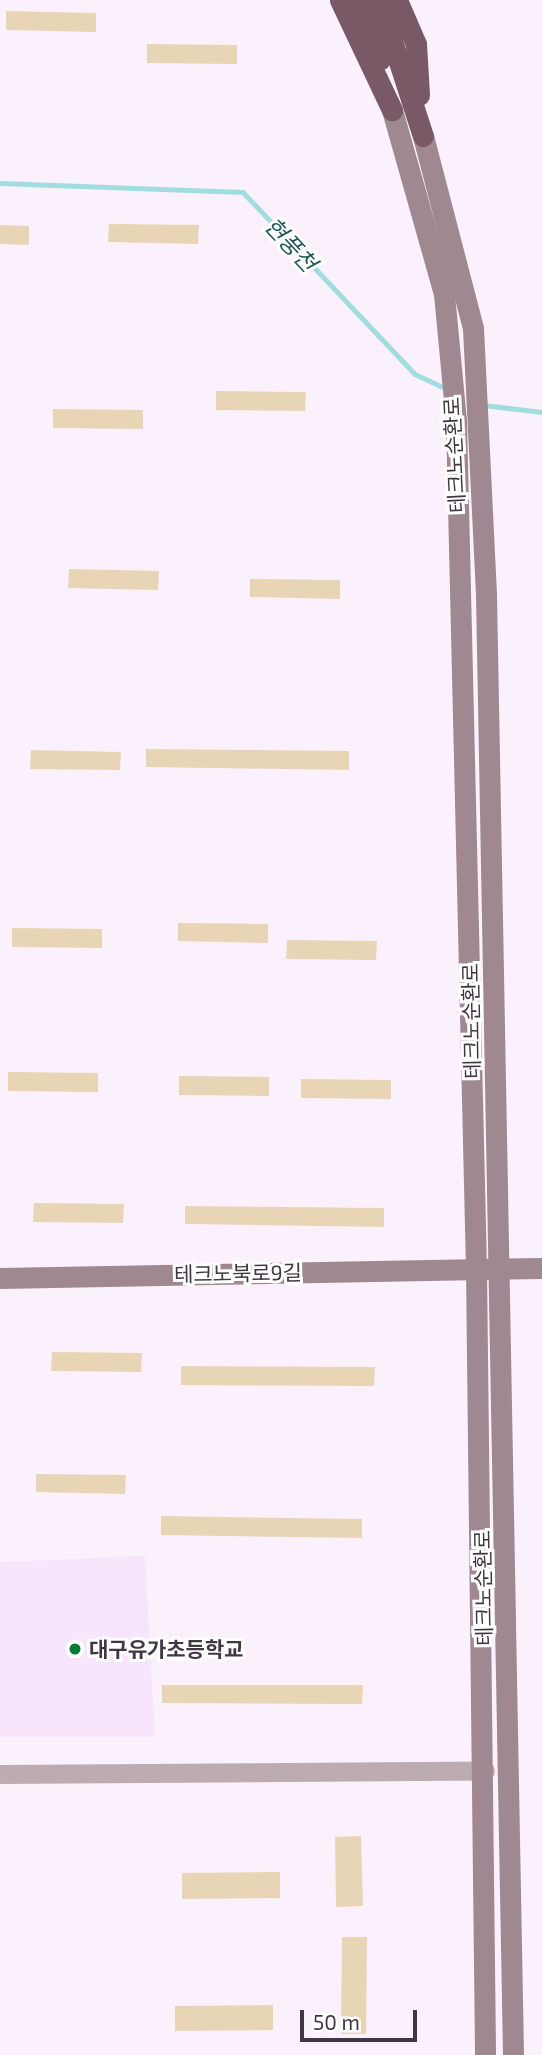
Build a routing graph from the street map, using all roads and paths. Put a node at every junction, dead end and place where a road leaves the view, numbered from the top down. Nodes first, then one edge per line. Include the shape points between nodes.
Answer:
1 (340, 0) edge
2 (360, 0) edge
3 (379, 0) edge
4 (397, 0) edge
5 (392, 110) junction
6 (423, 135) junction
7 (501, 1268) junction
8 (542, 1268) edge
9 (476, 1269) junction
10 (0, 1278) edge
11 (485, 1771) junction
12 (0, 1774) edge
13 (485, 2055) edge
14 (513, 2055) edge

1 - 5 highway
2 - 5 highway, 테크노순환로
3 - 6 highway, 테크노순환로
4 - 6 highway via 416,44
5 - 9 street, 테크노순환로 via 444,293 454,409
6 - 7 street, 테크노순환로 via 473,328
7 - 8 street, 테크노북로9길
7 - 9 street, 테크노북로9길
7 - 14 street, 테크노순환로
9 - 10 street, 테크노북로9길
9 - 11 street, 테크노순환로
11 - 12 street
11 - 13 street, 테크노순환로

